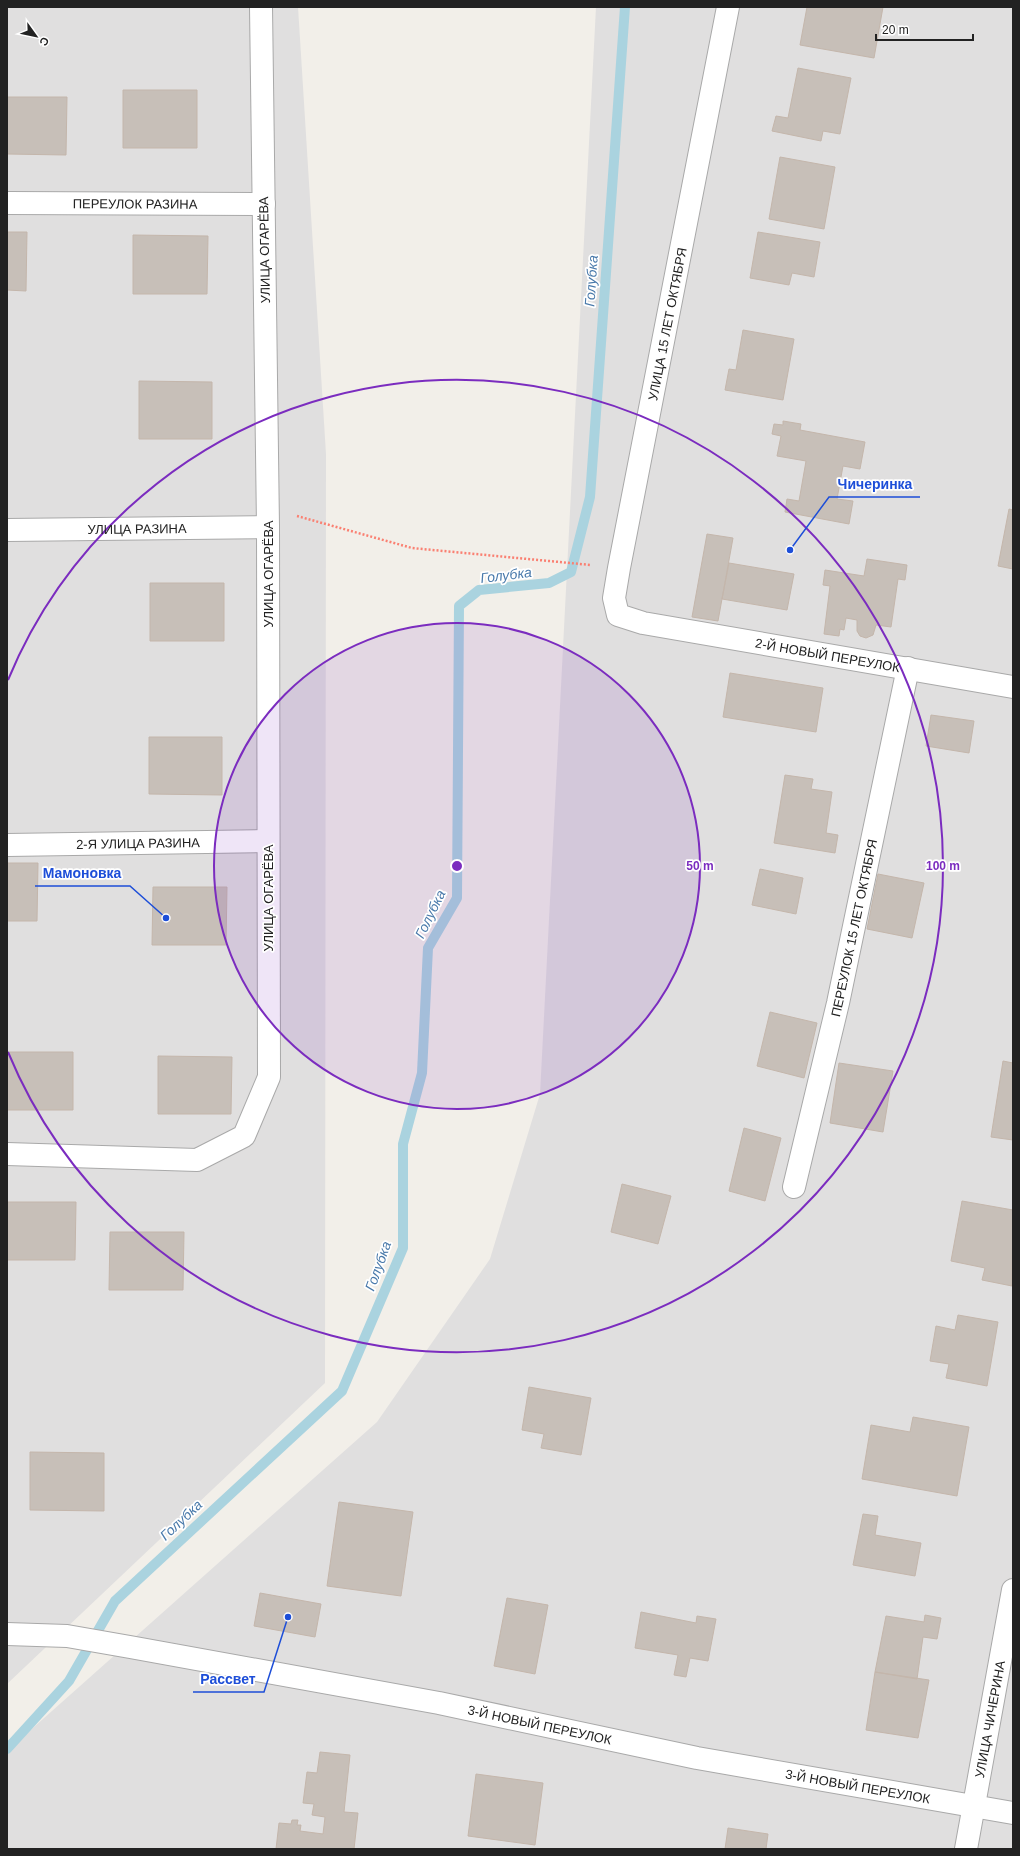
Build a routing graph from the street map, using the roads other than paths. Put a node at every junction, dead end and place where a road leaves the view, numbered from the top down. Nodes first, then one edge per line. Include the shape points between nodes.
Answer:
1 (261, 7) edge
2 (728, 7) edge
3 (7, 203) edge
4 (264, 204) junction
5 (268, 517) junction
6 (7, 530) edge
7 (643, 623) joint
8 (908, 668) junction
9 (1013, 687) edge
10 (268, 841) junction
11 (7, 845) edge
12 (7, 1154) edge
13 (794, 1186) dead end
14 (1013, 1590) edge
15 (7, 1634) edge
16 (973, 1806) junction
17 (1013, 1813) edge
18 (966, 1849) edge

1 - 4 street, УЛИЦА ОГАРЁВА
2 - 7 street, УЛИЦА 15 ЛЕТ ОКТЯБРЯ via 614,598 618,615
3 - 4 street, ПЕРЕУЛОК РАЗИНА
4 - 5 street, УЛИЦА ОГАРЁВА
5 - 6 street, УЛИЦА РАЗИНА
5 - 10 street, УЛИЦА ОГАРЁВА
7 - 8 street, 2-Й НОВЫЙ ПЕРЕУЛОК
8 - 9 street, 2-Й НОВЫЙ ПЕРЕУЛОК
8 - 13 street, ПЕРЕУЛОК 15 ЛЕТ ОКТЯБРЯ via 838,1002
10 - 11 street, 2-Я УЛИЦА РАЗИНА
10 - 12 street, УЛИЦА ОГАРЁВА via 269,1077 244,1136 198,1160
14 - 16 street, УЛИЦА ЧИЧЕРИНА
15 - 16 street, 3-Й НОВЫЙ ПЕРЕУЛОК via 67,1636 130,1647 439,1703 697,1758
16 - 17 street, 3-Й НОВЫЙ ПЕРЕУЛОК
16 - 18 street, УЛИЦА ЧИЧЕРИНА

